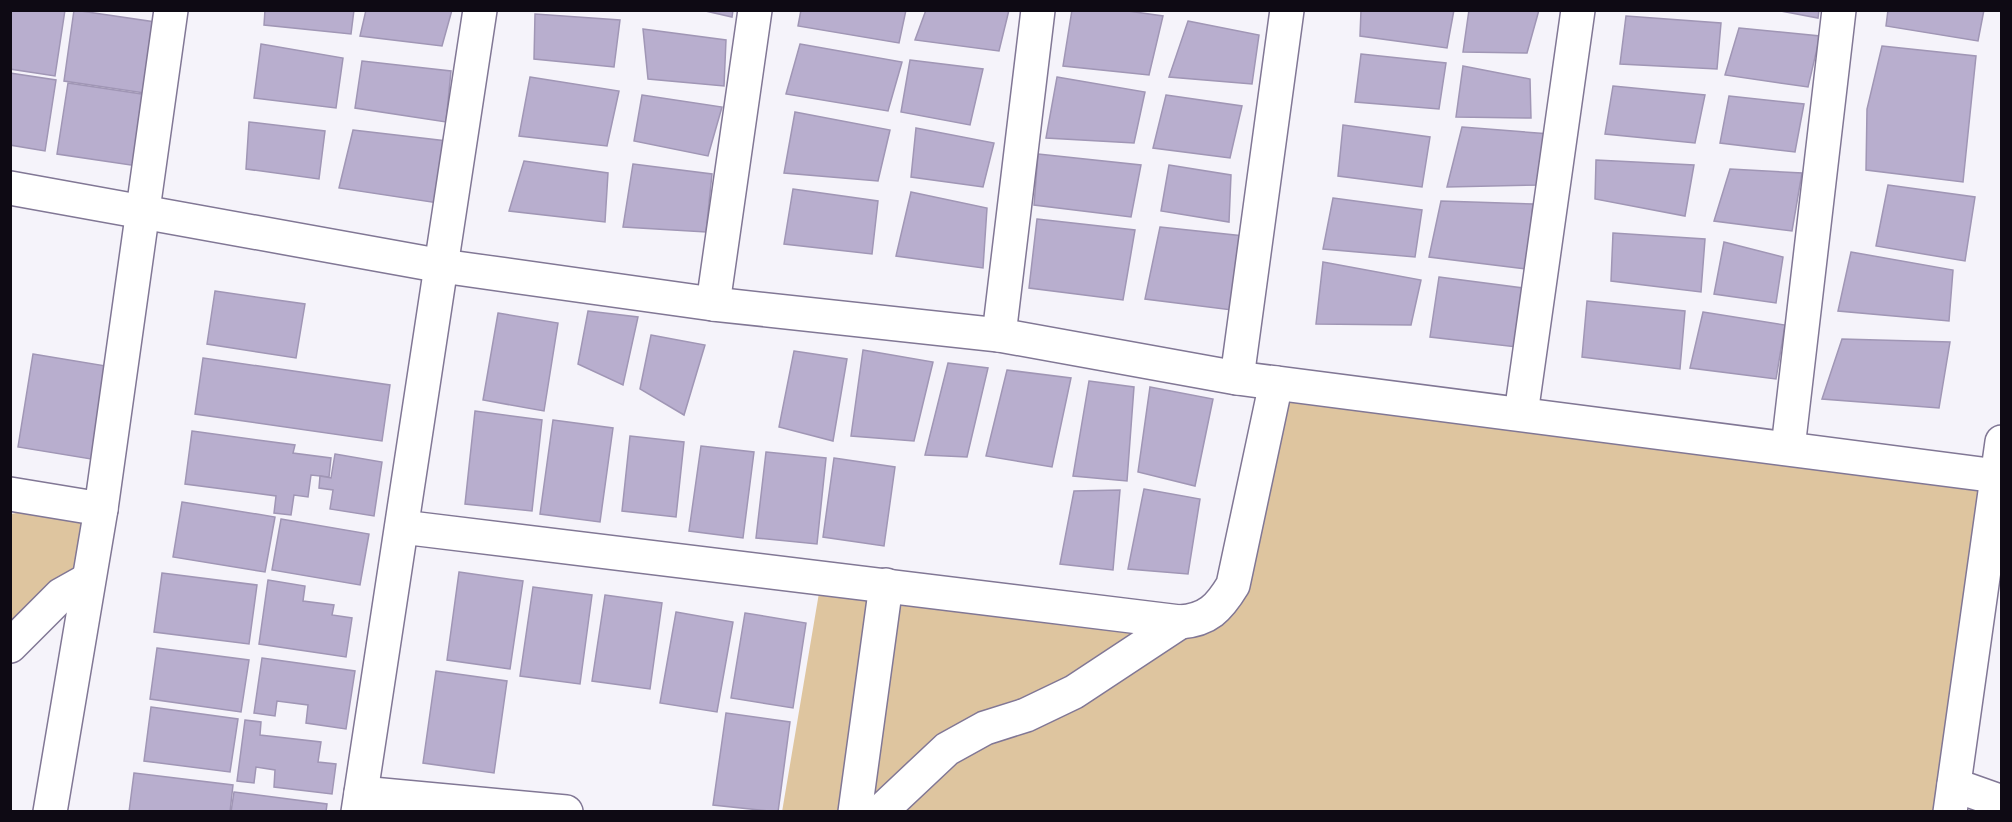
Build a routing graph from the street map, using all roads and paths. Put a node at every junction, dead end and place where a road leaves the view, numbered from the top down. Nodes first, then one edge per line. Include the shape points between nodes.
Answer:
1 (171, 10) edge
2 (480, 10) edge
3 (754, 10) edge
4 (1038, 10) edge
5 (1287, 10) edge
6 (1578, 10) edge
7 (1839, 10) edge
8 (10, 188) edge
9 (141, 211) junction
10 (442, 266) junction
11 (713, 304) junction
12 (999, 335) junction
13 (1237, 378) junction
14 (1276, 383) junction
15 (1521, 414) junction
16 (2001, 442) edge
17 (1788, 448) junction
18 (1997, 476) junction
19 (10, 494) edge
20 (101, 509) junction
21 (402, 527) junction
22 (87, 580) junction
23 (886, 585) junction
24 (1180, 622) junction
25 (10, 646) edge
26 (1952, 798) edge
27 (359, 802) edge
28 (2001, 802) edge
29 (50, 812) edge
30 (566, 812) edge
31 (855, 812) edge
32 (880, 812) edge

1 - 9 street
2 - 10 street
3 - 11 street
4 - 12 street
5 - 13 street
6 - 15 street
7 - 17 street
8 - 9 street
9 - 10 street
9 - 20 street
10 - 11 street
10 - 21 street
11 - 12 street
12 - 13 street
13 - 14 street
14 - 15 street
14 - 24 street via 1233,585 1209,616
15 - 17 street
16 - 18 street
17 - 18 street
18 - 26 street
19 - 20 street
20 - 22 street
21 - 23 street
21 - 27 street
22 - 25 street via 61,595
22 - 29 street
23 - 24 street
23 - 31 street
24 - 32 street via 1074,692 947,749
26 - 28 street
27 - 30 street

